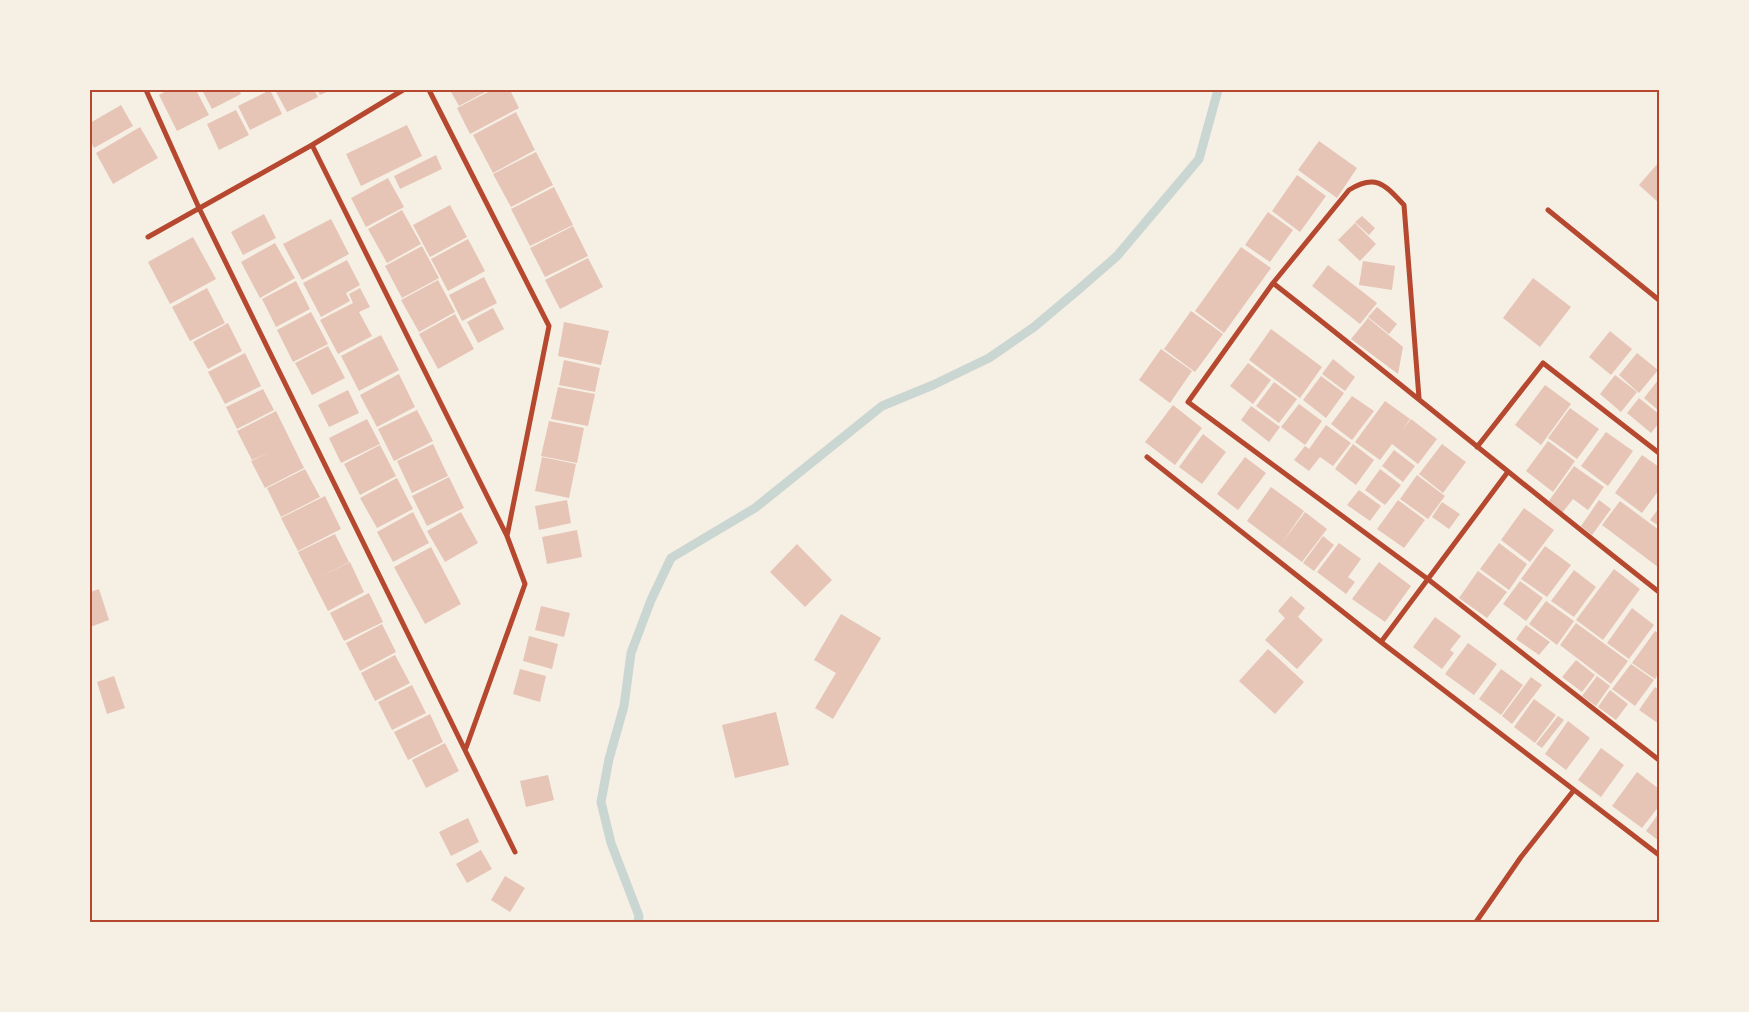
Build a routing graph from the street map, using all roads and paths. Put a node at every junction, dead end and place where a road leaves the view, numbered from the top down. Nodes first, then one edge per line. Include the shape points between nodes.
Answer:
1 (146, 90) edge
2 (403, 90) edge
3 (429, 90) edge
4 (312, 145) junction
5 (199, 208) junction
6 (1548, 210) dead end
7 (148, 237) dead end
8 (1273, 283) junction
9 (1659, 300) edge
10 (1419, 398) junction
11 (1477, 447) junction
12 (1659, 452) edge
13 (1148, 457) dead end
14 (1507, 473) junction
15 (507, 536) junction
16 (1429, 580) junction
17 (1659, 592) edge
18 (1381, 642) junction
19 (466, 748) junction
20 (1659, 760) edge
21 (1574, 790) junction
22 (515, 852) dead end
23 (1659, 856) edge
24 (1476, 922) edge

1 - 5 street
2 - 4 street
3 - 15 street via 549,326
4 - 5 street
4 - 15 street
5 - 7 street
5 - 19 street
6 - 9 street
8 - 10 street
8 - 10 street via 1349,190 1362,182 1375,181 1387,187 1404,205
8 - 16 street via 1188,402
10 - 11 street
11 - 12 street via 1543,363
11 - 14 street
13 - 18 street
14 - 16 street
14 - 17 street
15 - 19 street via 525,584
16 - 18 street
16 - 20 street
18 - 21 street
19 - 22 street
21 - 23 street
21 - 24 street via 1521,857

